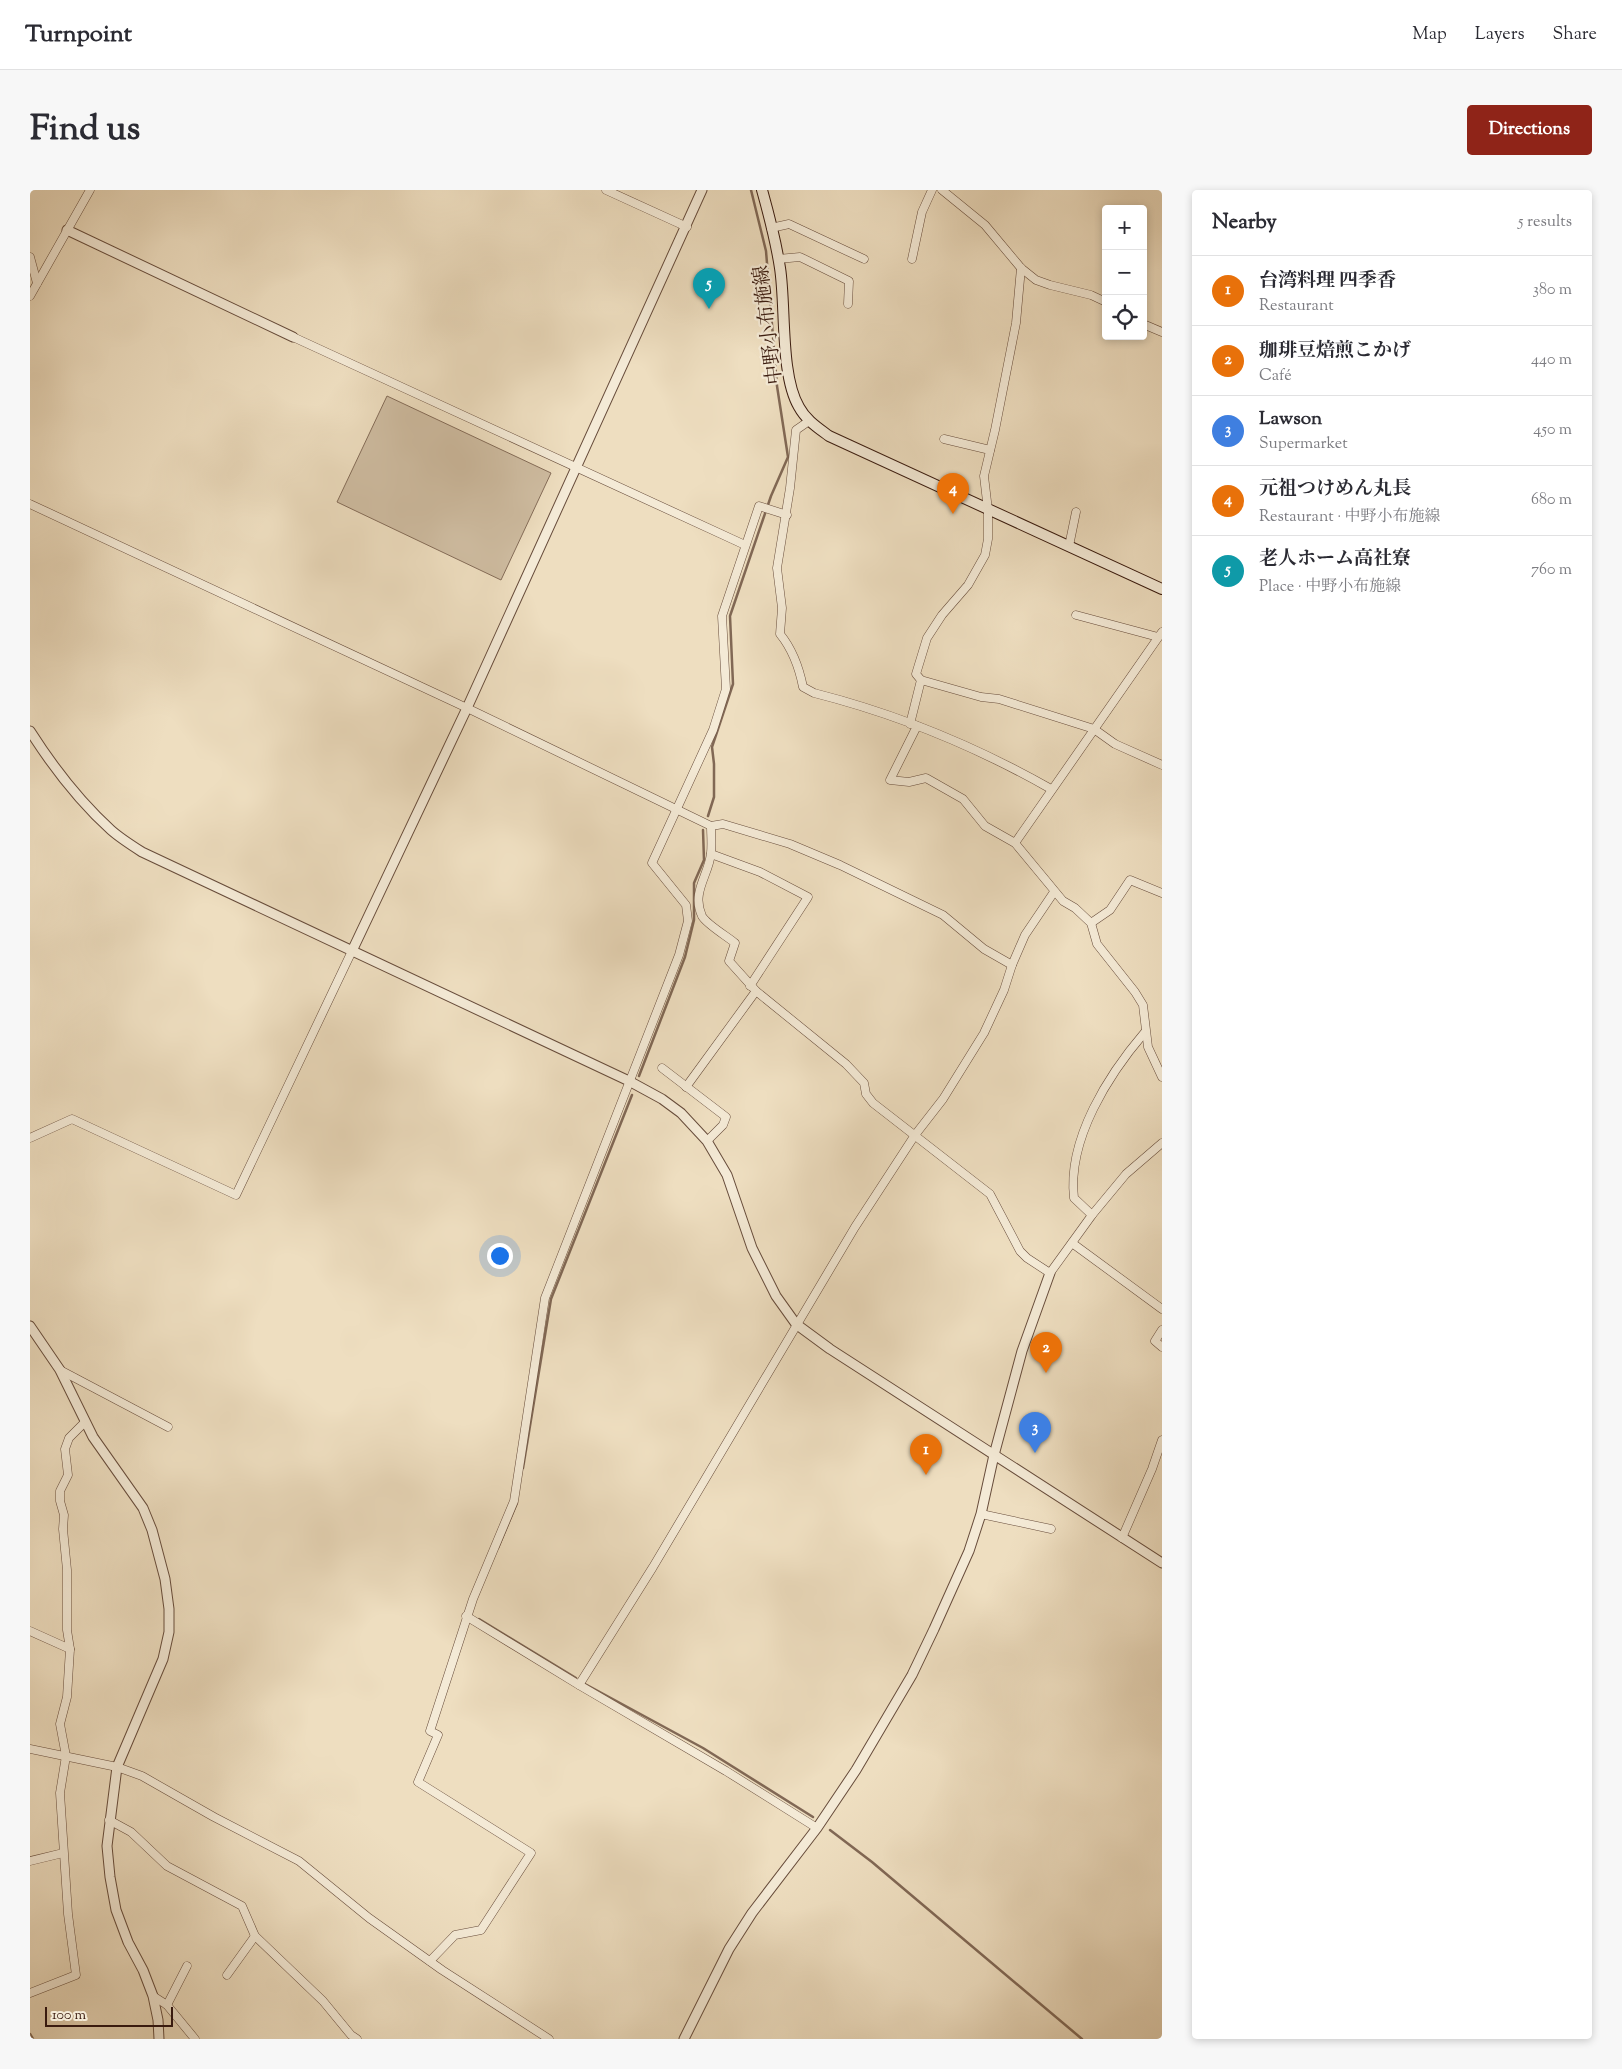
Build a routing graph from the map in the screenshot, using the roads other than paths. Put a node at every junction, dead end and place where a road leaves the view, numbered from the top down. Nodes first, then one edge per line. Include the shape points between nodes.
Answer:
1 (90, 190) edge
2 (606, 190) edge
3 (702, 190) edge
4 (762, 190) edge
5 (932, 190) edge
6 (942, 190) edge
7 (687, 227) junction
8 (771, 228) junction
9 (68, 230) junction
10 (30, 257) edge
11 (778, 259) junction
12 (912, 259) dead end
13 (864, 260) dead end
14 (1021, 268) junction
15 (37, 283) junction
16 (30, 296) edge
17 (1102, 300) edge
18 (848, 304) dead end
19 (1147, 326) edge
20 (1162, 332) edge
21 (293, 337) joint
22 (809, 422) junction
23 (944, 439) dead end
24 (990, 450) junction
25 (577, 466) junction
26 (30, 504) edge
27 (988, 510) junction
28 (1076, 512) dead end
29 (787, 515) junction
30 (745, 545) junction
31 (1068, 546) junction
32 (1162, 589) edge
33 (1076, 615) dead end
34 (1160, 634) edge
35 (921, 680) junction
36 (467, 708) junction
37 (914, 725) junction
38 (1094, 729) junction
39 (30, 732) edge
40 (1162, 765) edge
41 (1051, 789) junction
42 (677, 809) junction
43 (711, 826) junction
44 (1015, 843) junction
45 (711, 854) junction
46 (1054, 892) junction
47 (1162, 893) edge
48 (1091, 923) junction
49 (352, 951) junction
50 (1012, 965) junction
51 (753, 988) junction
52 (1145, 1032) junction
53 (662, 1068) dead end
54 (1162, 1077) edge
55 (629, 1081) junction
56 (686, 1087) junction
57 (915, 1135) junction
58 (30, 1138) edge
59 (707, 1141) junction
60 (1162, 1143) edge
61 (1092, 1215) junction
62 (1072, 1243) junction
63 (1050, 1273) junction
64 (1162, 1309) edge
65 (796, 1324) junction
66 (30, 1326) edge
67 (1162, 1330) edge
68 (1162, 1347) edge
69 (60, 1370) junction
70 (85, 1422) junction
71 (168, 1427) dead end
72 (1162, 1440) edge
73 (994, 1455) junction
74 (981, 1514) junction
75 (1051, 1529) dead end
76 (1122, 1538) junction
77 (1162, 1563) edge
78 (466, 1616) junction
79 (30, 1632) edge
80 (70, 1649) junction
81 (579, 1685) junction
82 (30, 1749) edge
83 (66, 1756) junction
84 (117, 1766) junction
85 (109, 1820) junction
86 (817, 1828) junction
87 (63, 1853) junction
88 (30, 1861) edge
89 (255, 1936) junction
90 (430, 1961) junction
91 (187, 1966) dead end
92 (227, 1975) dead end
93 (30, 1993) edge
94 (154, 1996) junction
95 (167, 2005) junction
96 (352, 2038) edge
97 (159, 2039) edge
98 (195, 2039) edge
99 (549, 2039) edge
100 (684, 2039) edge

1 - 9 street
2 - 7 street
3 - 7 street
4 - 8 main road, 中野小布施線
5 - 12 street via 922,212
6 - 14 street via 985,225
7 - 25 street
8 - 11 main road, 中野小布施線
8 - 13 street via 789,224
9 - 15 street
9 - 21 street
10 - 15 street
11 - 18 street via 800,257 849,281
11 - 22 main road, 中野小布施線 via 787,365 798,406
14 - 17 street via 1036,280
14 - 24 street via 1016,323
15 - 16 street
19 - 20 street
21 - 25 street
22 - 27 main road, 中野小布施線 via 829,436
22 - 29 street via 796,430
23 - 24 street
24 - 27 street via 984,476
25 - 30 street
25 - 36 street
26 - 36 street
27 - 31 main road, 中野小布施線
27 - 35 street via 985,555 968,585 927,638 916,674
28 - 31 street
29 - 30 street via 760,506
29 - 37 street via 777,568 782,608 780,634 799,667 803,687
30 - 42 street via 722,616 726,689 713,730
31 - 32 main road, 中野小布施線
33 - 34 street
34 - 38 street
35 - 37 street
35 - 38 street via 999,699
36 - 42 street
36 - 49 street
37 - 41 street via 975,749
37 - 44 street via 890,780 909,782 926,778 963,799 985,826
38 - 40 street via 1115,744
38 - 41 street
39 - 49 street via 78,796 112,830 142,852
41 - 44 street
42 - 43 street
42 - 55 street via 652,863 686,905 688,921 680,955
43 - 45 street
43 - 50 street via 723,824 790,844 840,866 943,915 984,948
44 - 46 street
45 - 51 street via 699,887 703,917 735,943 730,961
45 - 51 street via 760,872 808,897
46 - 48 street
46 - 50 street via 1025,935
47 - 48 street via 1130,880 1110,910
48 - 52 street via 1098,944 1143,1005
49 - 55 street
49 - 58 street via 236,1195 72,1119
50 - 57 street via 984,1033
51 - 56 street
51 - 57 street via 846,1064 864,1083 872,1103
52 - 54 street
52 - 61 street via 1123,1058 1085,1126 1079,1144 1072,1186 1074,1198
53 - 56 street
55 - 59 street via 681,1113
55 - 78 street via 545,1298 514,1501
56 - 59 street via 726,1117
57 - 63 street via 990,1194 1020,1251
57 - 65 street
59 - 65 street via 727,1175 752,1248 776,1296
60 - 61 street via 1126,1174
61 - 62 street
62 - 63 street
62 - 64 street
63 - 73 street via 1022,1351
65 - 73 street
65 - 81 street via 653,1567
66 - 69 street
67 - 68 street via 1155,1341
69 - 70 street
69 - 71 street
70 - 80 street via 69,1438 65,1449 68,1475 60,1491
70 - 84 street via 114,1470 143,1508 165,1579 169,1609 169,1632 163,1659
72 - 76 street
73 - 74 street
73 - 76 street
74 - 75 street
74 - 86 street via 955,1586 912,1675 856,1770
76 - 77 street
78 - 81 street
78 - 90 street via 456,1657 430,1731 438,1735 418,1782 531,1853 481,1930 455,1935
79 - 80 street
80 - 83 street via 67,1697 60,1724
81 - 86 street
82 - 83 street
83 - 84 street
83 - 87 street via 60,1793
84 - 85 street
84 - 90 street via 142,1776 299,1861 369,1918
85 - 89 street via 130,1832 167,1866 242,1906
85 - 94 street via 107,1846 116,1910
86 - 100 street via 728,1949
87 - 88 street
87 - 93 street via 76,1975
89 - 92 street
89 - 96 street via 323,2001
90 - 99 street
91 - 95 street
94 - 95 street
94 - 97 street
95 - 98 street

